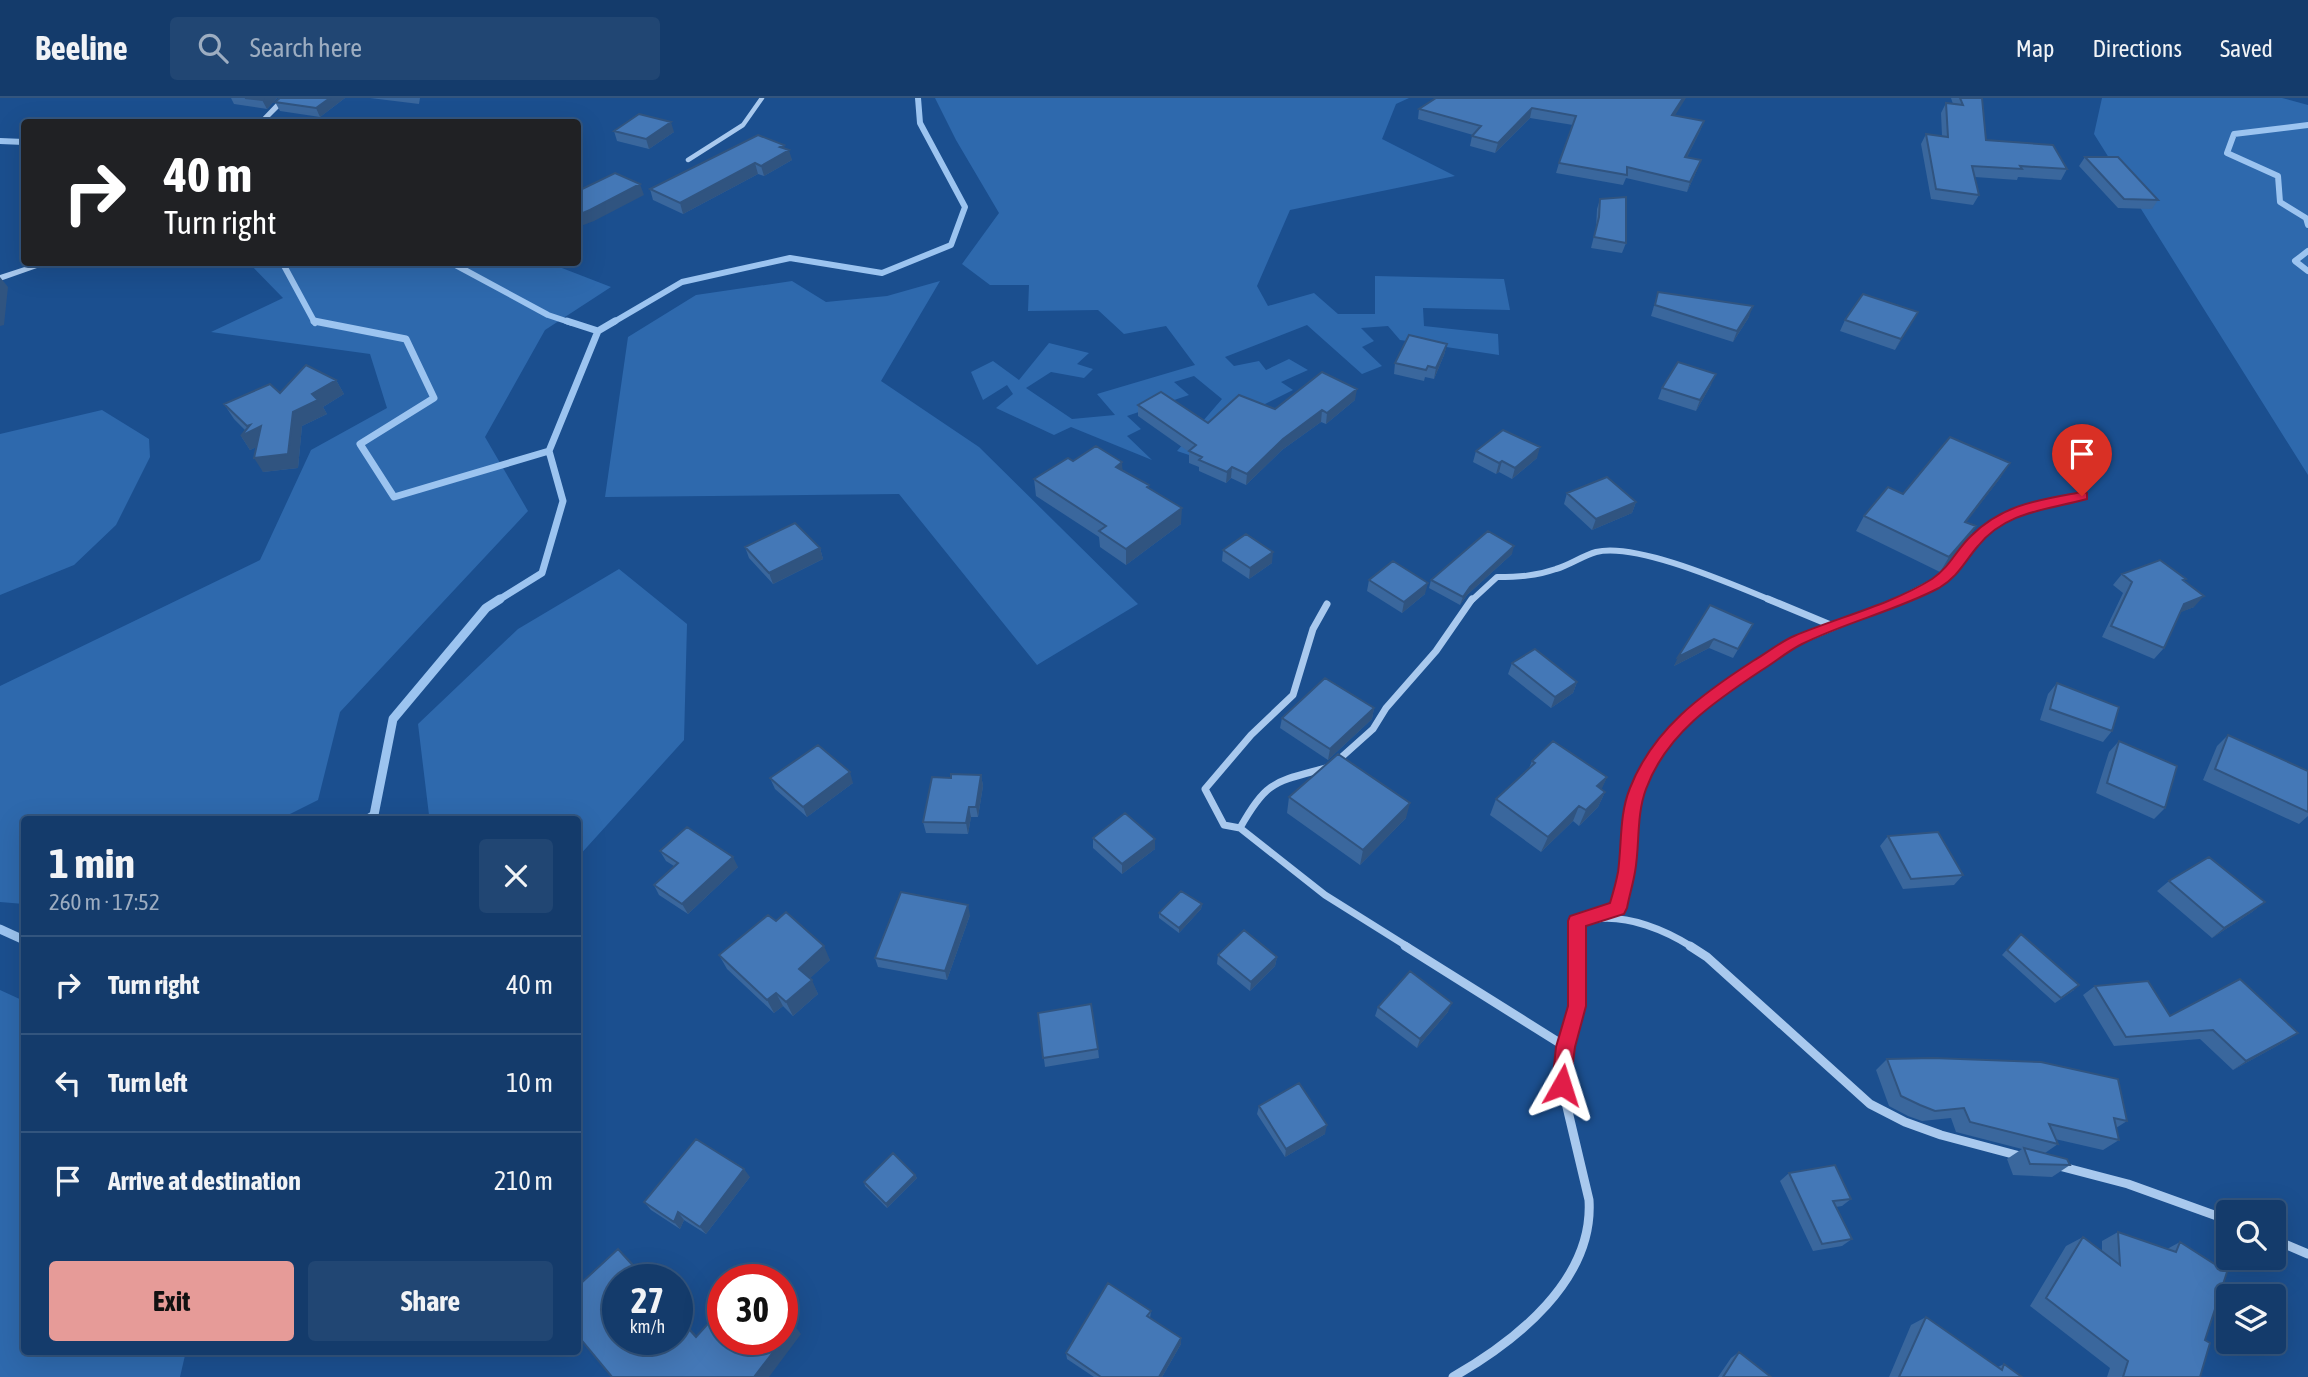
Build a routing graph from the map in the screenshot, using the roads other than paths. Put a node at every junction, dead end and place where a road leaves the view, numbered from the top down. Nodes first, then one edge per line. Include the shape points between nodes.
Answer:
1 (285, 98) edge
2 (762, 98) edge
3 (264, 119) edge
4 (688, 160) dead end
5 (38, 266) edge
6 (0, 278) edge
7 (2082, 496) dead end
8 (1327, 604) dead end
9 (1833, 626) junction
10 (1240, 828) junction
11 (1577, 921) junction
12 (1566, 1047) junction
13 (2029, 1158) edge
14 (2054, 1165) edge
15 (2216, 1216) edge
16 (2286, 1245) edge
17 (2308, 1254) edge
18 (1453, 1377) edge

1 - 3 street
2 - 4 street via 743,125
5 - 6 street
7 - 9 street via 2031,506 2001,518 1973,541 1957,567 1937,582
8 - 10 street via 1313,629 1293,695 1205,789 1224,825
9 - 10 street via 1721,580 1621,551 1597,552 1525,577 1497,577 1475,595 1373,729 1330,766 1278,781 1256,800
9 - 11 street via 1796,641 1714,694 1670,734 1637,791 1618,908
10 - 12 street via 1325,895
11 - 12 street via 1577,1006
11 - 13 street via 1611,917 1667,932 1707,957 1870,1104 1941,1135
12 - 18 street via 1562,1085 1584,1175 1590,1217 1585,1244 1563,1284 1525,1327 1479,1364
14 - 15 street via 2128,1184
16 - 17 street

